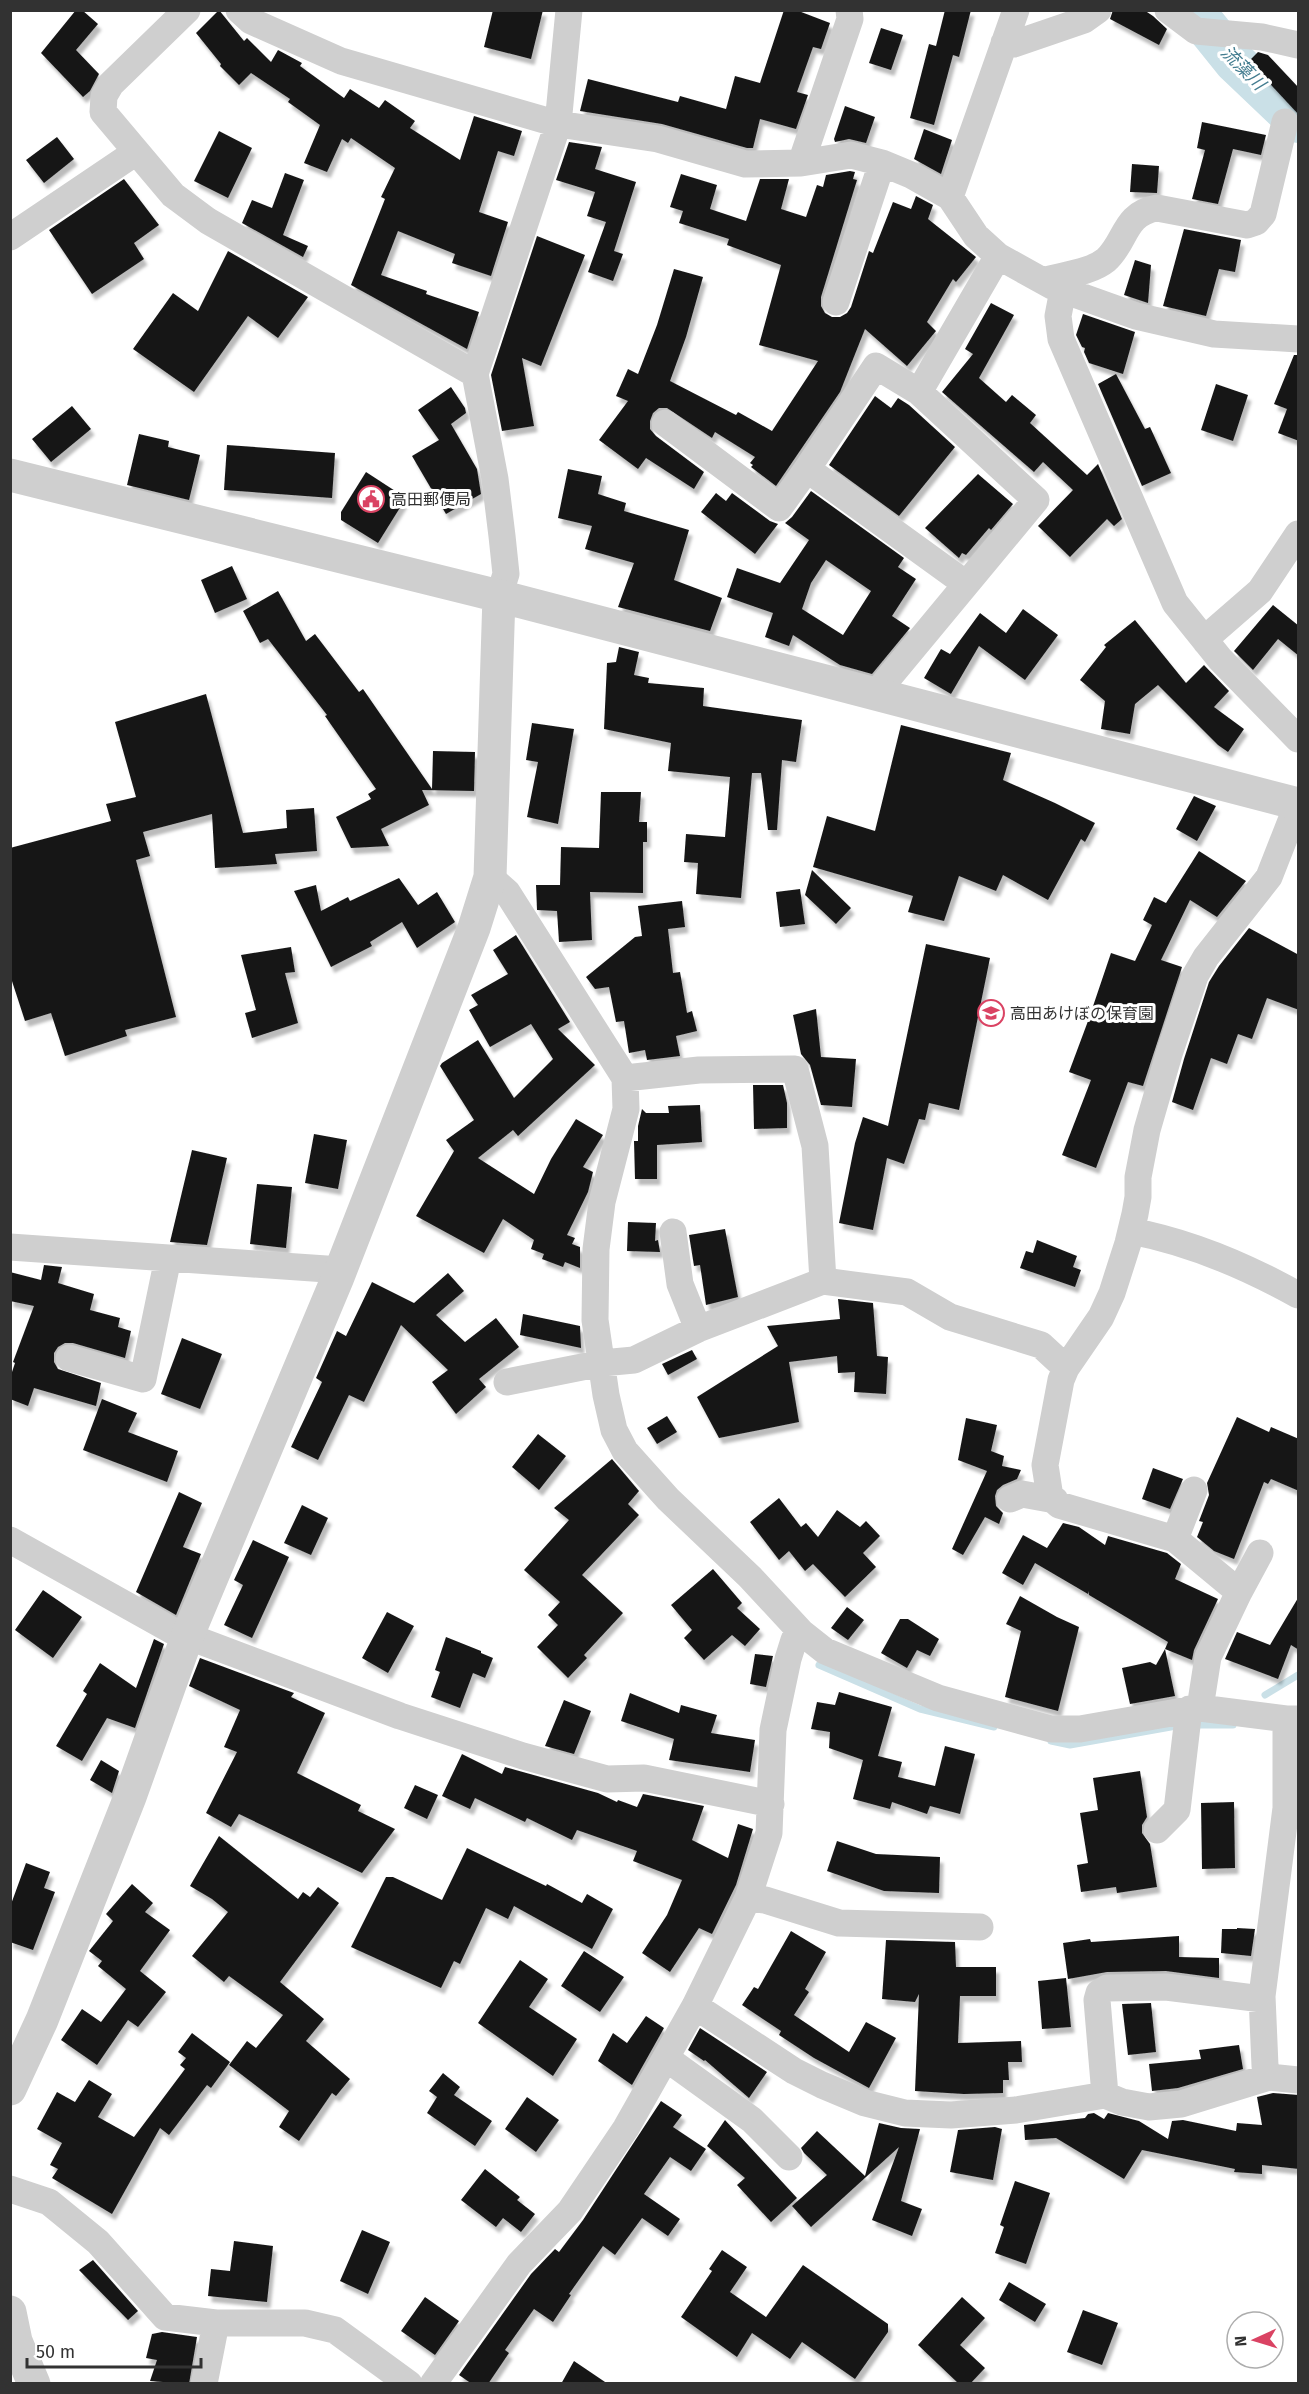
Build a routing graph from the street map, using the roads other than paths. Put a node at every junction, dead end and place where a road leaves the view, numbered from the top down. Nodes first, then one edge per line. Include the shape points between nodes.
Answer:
1 (187, 10) edge
2 (239, 10) edge
3 (569, 10) edge
4 (849, 10) edge
5 (1016, 10) edge
6 (1098, 10) edge
7 (1168, 10) edge
8 (1004, 43) junction
9 (1299, 45) edge
10 (1285, 122) dead end
11 (558, 124) junction
12 (136, 152) junction
13 (801, 163) junction
14 (882, 163) junction
15 (950, 197) junction
16 (10, 237) edge
17 (998, 256) junction
18 (1053, 285) junction
19 (836, 302) dead end
20 (1299, 339) edge
21 (475, 374) junction
22 (920, 392) junction
23 (665, 423) dead end
24 (807, 469) junction
25 (10, 475) edge
26 (1299, 534) edge
27 (966, 584) junction
28 (499, 596) junction
29 (1206, 642) junction
30 (876, 693) junction
31 (1299, 739) edge
32 (1298, 804) edge
33 (490, 877) junction
34 (625, 1078) junction
35 (1131, 1231) junction
36 (673, 1232) dead end
37 (10, 1247) edge
38 (168, 1258) junction
39 (341, 1270) junction
40 (823, 1281) junction
41 (1299, 1295) edge
42 (698, 1329) junction
43 (69, 1358) dead end
44 (602, 1363) junction
45 (1066, 1368) junction
46 (507, 1382) dead end
47 (1194, 1490) dead end
48 (1010, 1499) dead end
49 (1055, 1500) junction
50 (1175, 1539) junction
51 (10, 1540) edge
52 (1260, 1553) dead end
53 (1239, 1592) junction
54 (801, 1632) junction
55 (187, 1637) junction
56 (1191, 1717) junction
57 (1292, 1719) edge
58 (771, 1804) junction
59 (1292, 1807) edge
60 (1157, 1830) dead end
61 (748, 1898) junction
62 (980, 1927) dead end
63 (1262, 1999) junction
64 (695, 2006) junction
65 (666, 2058) junction
66 (1269, 2077) junction
67 (1299, 2080) edge
68 (10, 2089) edge
69 (1105, 2096) junction
70 (789, 2157) dead end
71 (10, 2189) edge
72 (10, 2312) edge
73 (216, 2323) junction
74 (34, 2384) edge
75 (204, 2384) edge
76 (409, 2384) edge
77 (433, 2384) edge

1 - 12 street via 111,84 104,96 103,112
2 - 11 street via 251,21 341,61
3 - 11 street
4 - 13 street via 850,19
5 - 8 street
6 - 8 street via 1084,20 1014,44
7 - 9 street via 1196,31
8 - 15 street
10 - 18 street via 1263,214 1256,222 1247,225 1157,208 1145,210 1137,214 1108,258
11 - 13 street via 658,139 744,164
11 - 21 street
12 - 16 street
12 - 21 street via 173,195 208,221
13 - 14 street via 851,155
14 - 15 street
14 - 19 street
15 - 17 street via 976,236
17 - 18 street
17 - 22 street
18 - 20 street via 1136,316 1214,334
18 - 29 street via 1061,339 1175,603
21 - 28 street via 502,536 506,574
22 - 24 street via 876,366
22 - 27 street via 1036,500
23 - 24 street via 779,508
24 - 27 street
25 - 28 street
26 - 29 street via 1260,591
27 - 30 street
28 - 30 street
28 - 33 street
29 - 31 street
30 - 32 street
32 - 35 street via 1269,877 1195,976 1147,1130
33 - 34 street via 507,892
33 - 39 street via 474,928
34 - 40 street via 699,1070 795,1069 815,1146
34 - 44 street via 626,1109 602,1202 596,1249 595,1320
35 - 41 street via 1184,1244 1264,1276
35 - 45 street via 1107,1306
36 - 42 street via 680,1284
37 - 38 street
38 - 39 street
38 - 43 street via 143,1378
39 - 55 street
40 - 42 street
40 - 45 street via 907,1292 950,1317 1041,1345
42 - 44 street via 634,1360
44 - 46 street
44 - 54 street via 614,1430 625,1451
45 - 49 street via 1045,1454 1050,1497
47 - 50 street
48 - 49 street via 1022,1494
49 - 50 street via 1059,1505
50 - 53 street
51 - 55 street
52 - 53 street
53 - 56 street via 1208,1657
54 - 56 street via 825,1651 938,1698 1051,1729 1080,1730
54 - 58 street via 788,1659 773,1730
55 - 58 street via 400,1716 523,1756 607,1779 644,1778
55 - 68 street via 130,1797 42,2020
56 - 57 street
56 - 60 street via 1177,1810
57 - 59 street
58 - 61 street via 769,1833
59 - 63 street
61 - 62 street via 839,1923
61 - 64 street
63 - 66 street via 1265,2066
63 - 69 street via 1166,1987 1107,1989 1099,1993
64 - 65 street
64 - 69 street via 822,2085 865,2103 905,2113 951,2115 1016,2110
65 - 70 street via 752,2121
65 - 77 street via 626,2128 570,2211 519,2264
66 - 67 street
66 - 69 street via 1181,2104 1149,2107
71 - 73 street via 49,2202 90,2235 165,2317
72 - 74 street via 16,2341
73 - 75 street
73 - 76 street via 305,2323 335,2330

